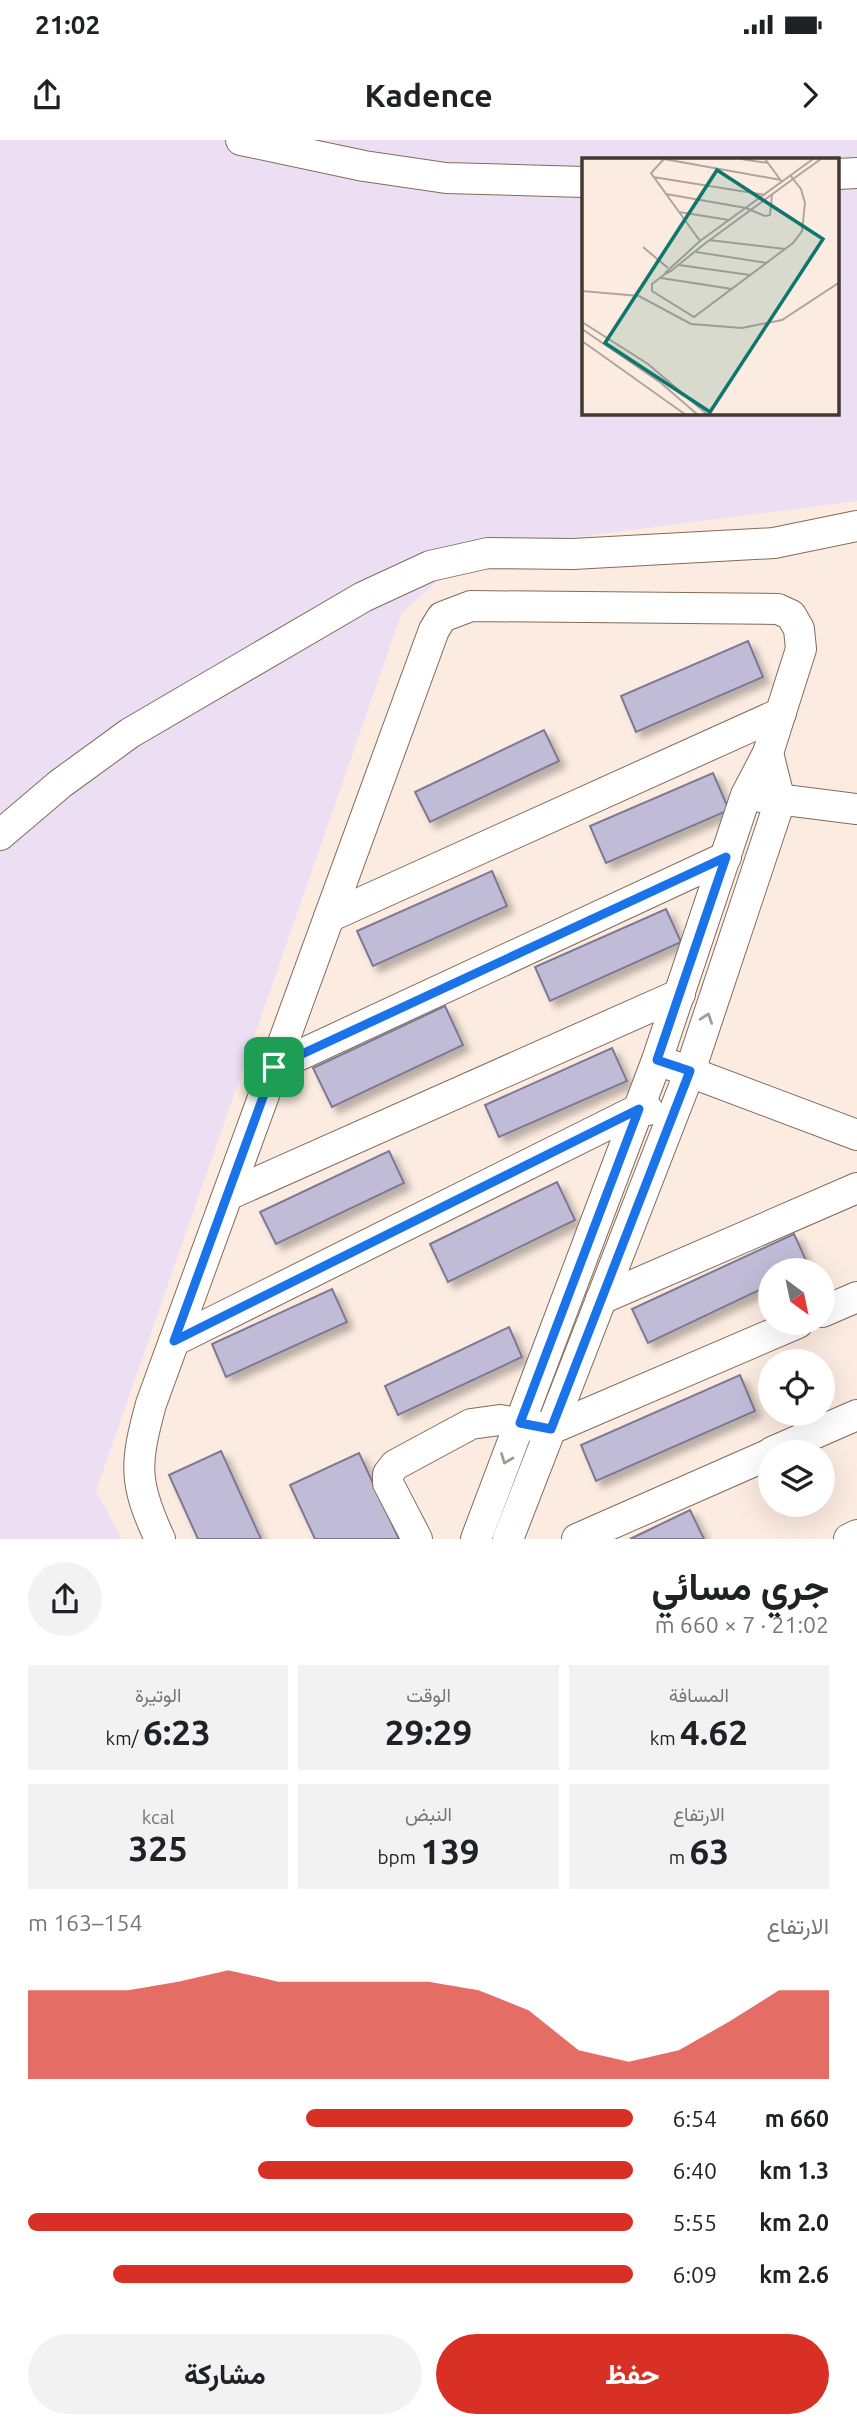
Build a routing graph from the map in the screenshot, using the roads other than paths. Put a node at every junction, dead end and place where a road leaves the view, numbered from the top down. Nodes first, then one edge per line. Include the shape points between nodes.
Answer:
1 (241, 140) edge
2 (582, 182) edge
3 (857, 526) edge
4 (781, 713) junction
5 (768, 753) junction
6 (746, 795) junction
7 (780, 801) junction
8 (857, 809) edge
9 (0, 835) edge
10 (726, 857) junction
11 (329, 917) junction
12 (680, 994) junction
13 (657, 1060) junction
14 (274, 1067) junction
15 (690, 1071) junction
16 (639, 1109) junction
17 (673, 1115) junction
18 (857, 1135) edge
19 (857, 1188) edge
20 (228, 1195) junction
21 (857, 1297) edge
22 (601, 1299) junction
23 (835, 1306) edge
24 (770, 1335) edge
25 (174, 1341) junction
26 (857, 1415) edge
27 (520, 1423) junction
28 (551, 1429) junction
29 (800, 1440) edge
30 (758, 1459) edge
31 (857, 1535) edge
32 (160, 1539) edge
33 (417, 1539) edge
34 (476, 1539) edge
35 (508, 1539) edge
36 (577, 1539) edge
37 (849, 1539) edge

1 - 2 lane via 446,178
3 - 9 lane via 774,543 488,554 430,566 363,597 130,733
4 - 5 lane
4 - 11 lane
4 - 11 lane via 801,649 799,629 791,615 778,609 471,606 457,610 442,617 434,629
5 - 6 lane
5 - 7 lane
6 - 7 lane
6 - 10 lane
7 - 8 lane
15 -> 7 lane
10 - 12 lane
10 - 14 lane
11 - 14 lane
12 - 13 lane
12 - 20 lane
13 - 15 lane
13 - 16 lane
14 - 20 lane
15 - 17 lane
15 - 18 lane
16 - 17 lane
16 - 25 lane
16 - 27 lane
17 - 22 lane
19 - 22 lane
20 - 25 lane
21 - 23 lane
22 - 28 lane
24 - 28 lane
25 - 32 lane via 139,1448 144,1505
26 - 29 lane
27 - 28 lane
27 - 33 lane via 487,1420 471,1424 395,1465 387,1483
27 -> 34 lane
28 - 35 lane
30 - 36 lane
31 - 37 lane

